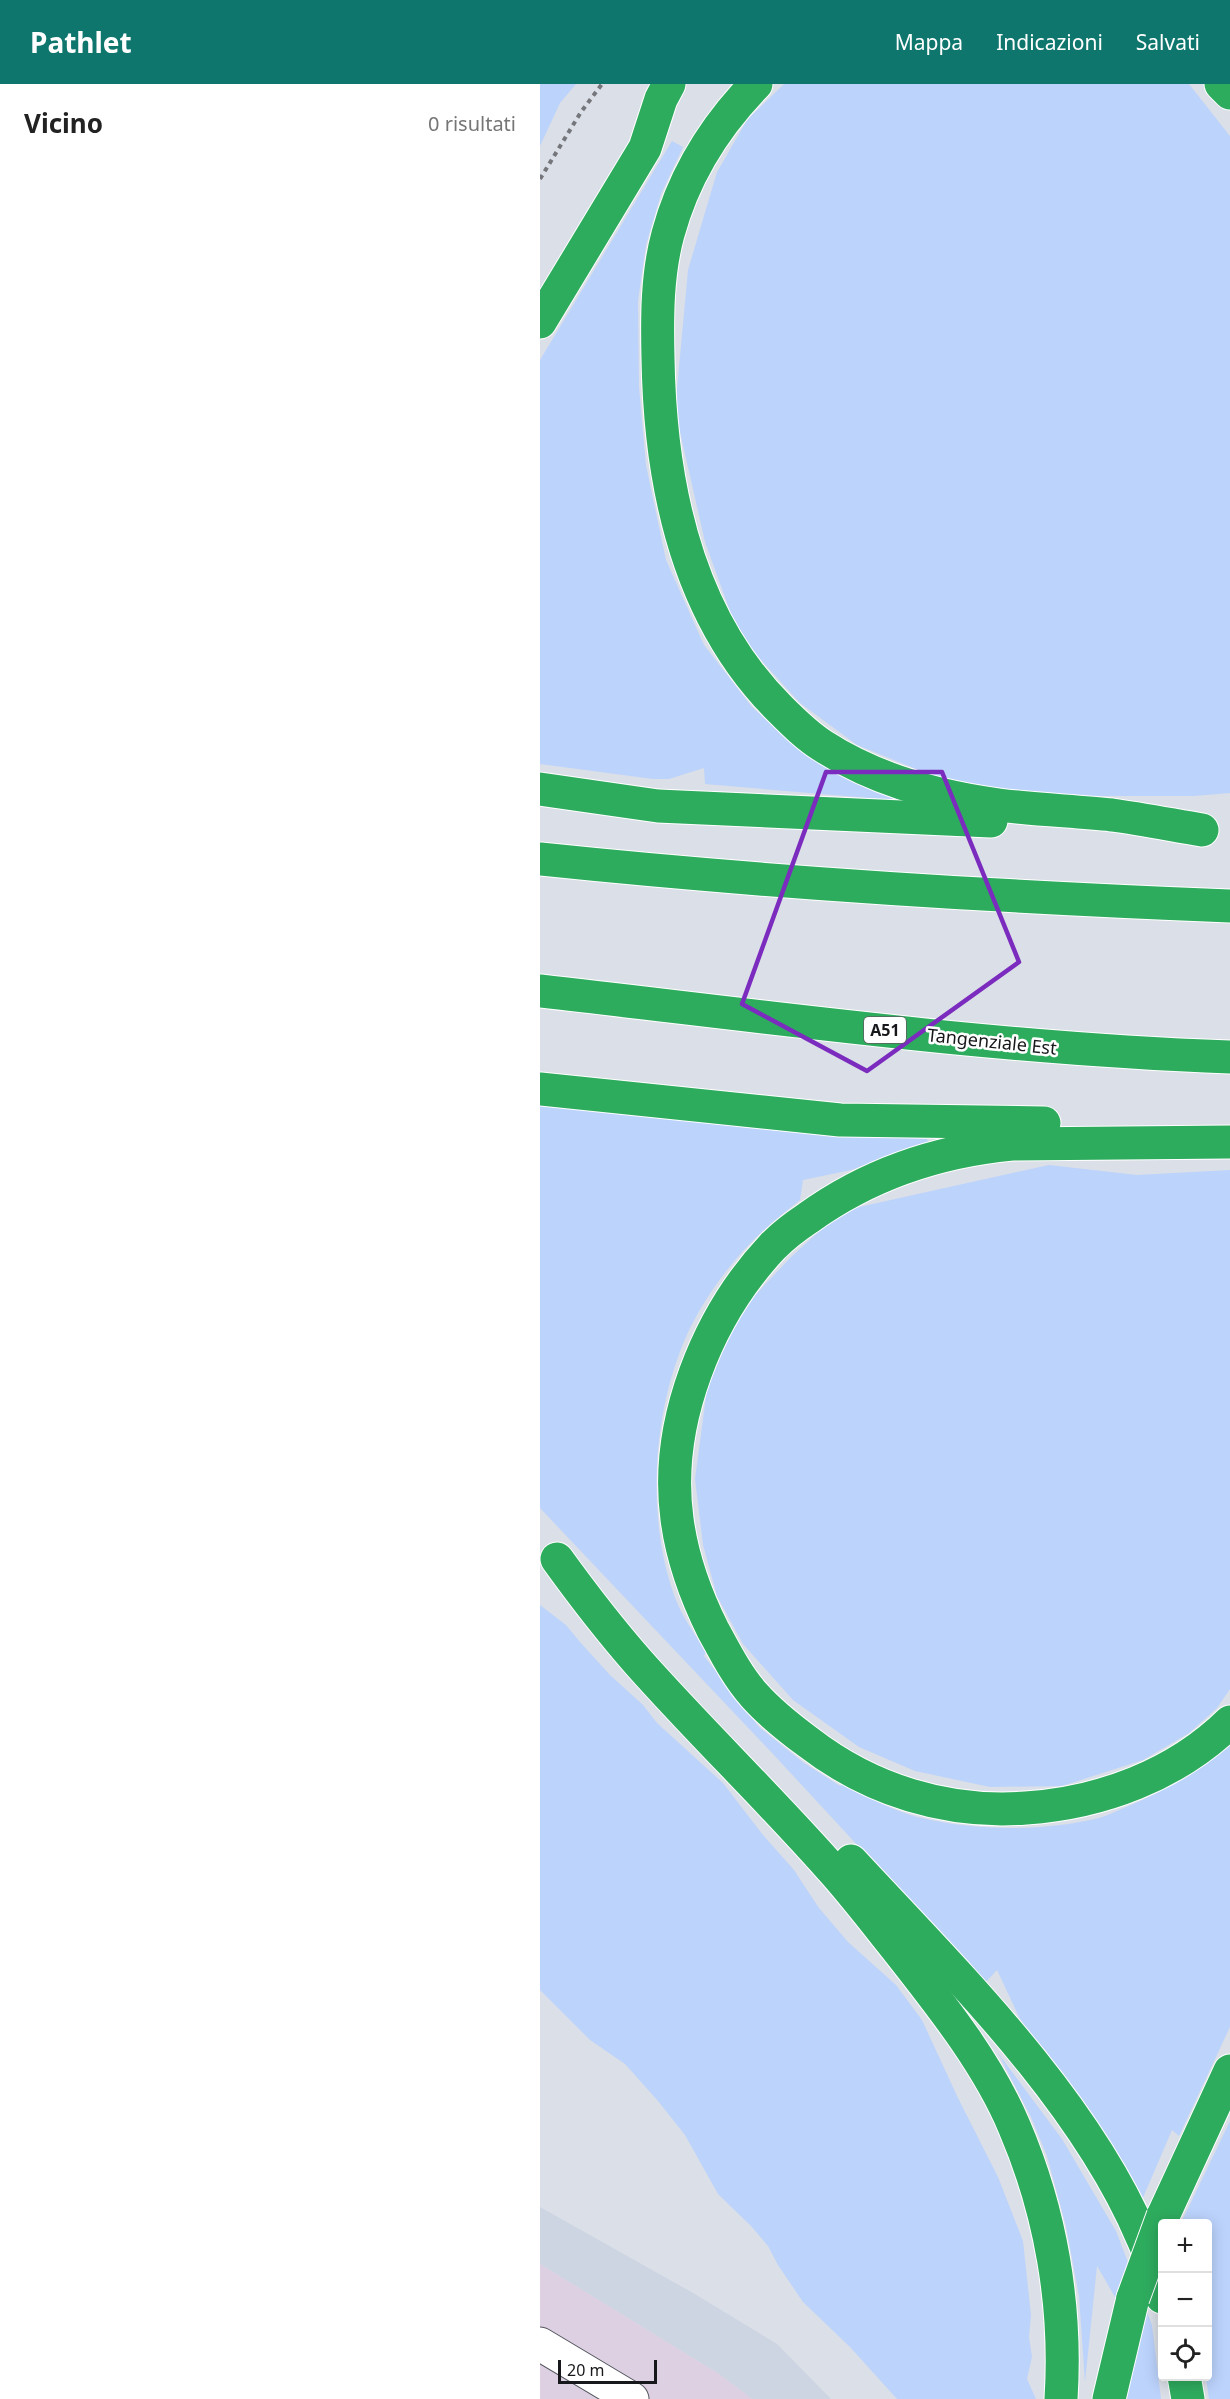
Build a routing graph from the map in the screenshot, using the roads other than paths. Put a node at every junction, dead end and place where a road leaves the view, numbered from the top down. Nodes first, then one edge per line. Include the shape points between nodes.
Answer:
1 (669, 84) edge
2 (692, 84) edge
3 (756, 84) edge
4 (1221, 84) edge
5 (1230, 93) edge
6 (645, 148) junction
7 (540, 322) edge
8 (540, 789) edge
9 (1216, 830) edge
10 (540, 859) edge
11 (1230, 906) edge
12 (540, 991) edge
13 (1230, 1057) edge
14 (540, 1089) edge
15 (1230, 1125) edge
16 (1230, 1142) edge
17 (549, 1550) edge
18 (1230, 1722) edge
19 (1230, 2071) edge
20 (1148, 2298) edge
21 (540, 2344) edge
22 (1185, 2381) edge
23 (632, 2399) edge
24 (1061, 2399) edge
25 (1109, 2399) edge
26 (1188, 2399) edge

1 - 6 highway
2 - 6 highway
3 - 9 highway via 704,146 682,192 667,235 657,317 658,390 675,512 703,598 733,653 763,693 822,745 892,780 998,805 1113,815
4 - 5 highway
6 - 7 highway
8 - 9 highway via 658,806
10 - 11 highway via 1025,898
12 - 13 highway, Tangenziale Est / A51 via 1008,1044
14 - 15 highway via 840,1120
16 - 18 highway via 980,1147 917,1161 834,1200 774,1245 748,1276 714,1329 686,1407 676,1470 677,1519 687,1563 703,1610 726,1655 753,1694 783,1724 857,1775 930,1801 1007,1809 1045,1807 1124,1789 1189,1755
17 - 20 highway via 792,1797 964,1983 1058,2097 1091,2144 1143,2237
17 - 24 highway via 638,1662 837,1875 931,1992 992,2082 1031,2168 1054,2259 1063,2342
19 - 20 highway, bridge via 1163,2216
20 - 25 highway
21 - 23 lane
22 - 26 highway

